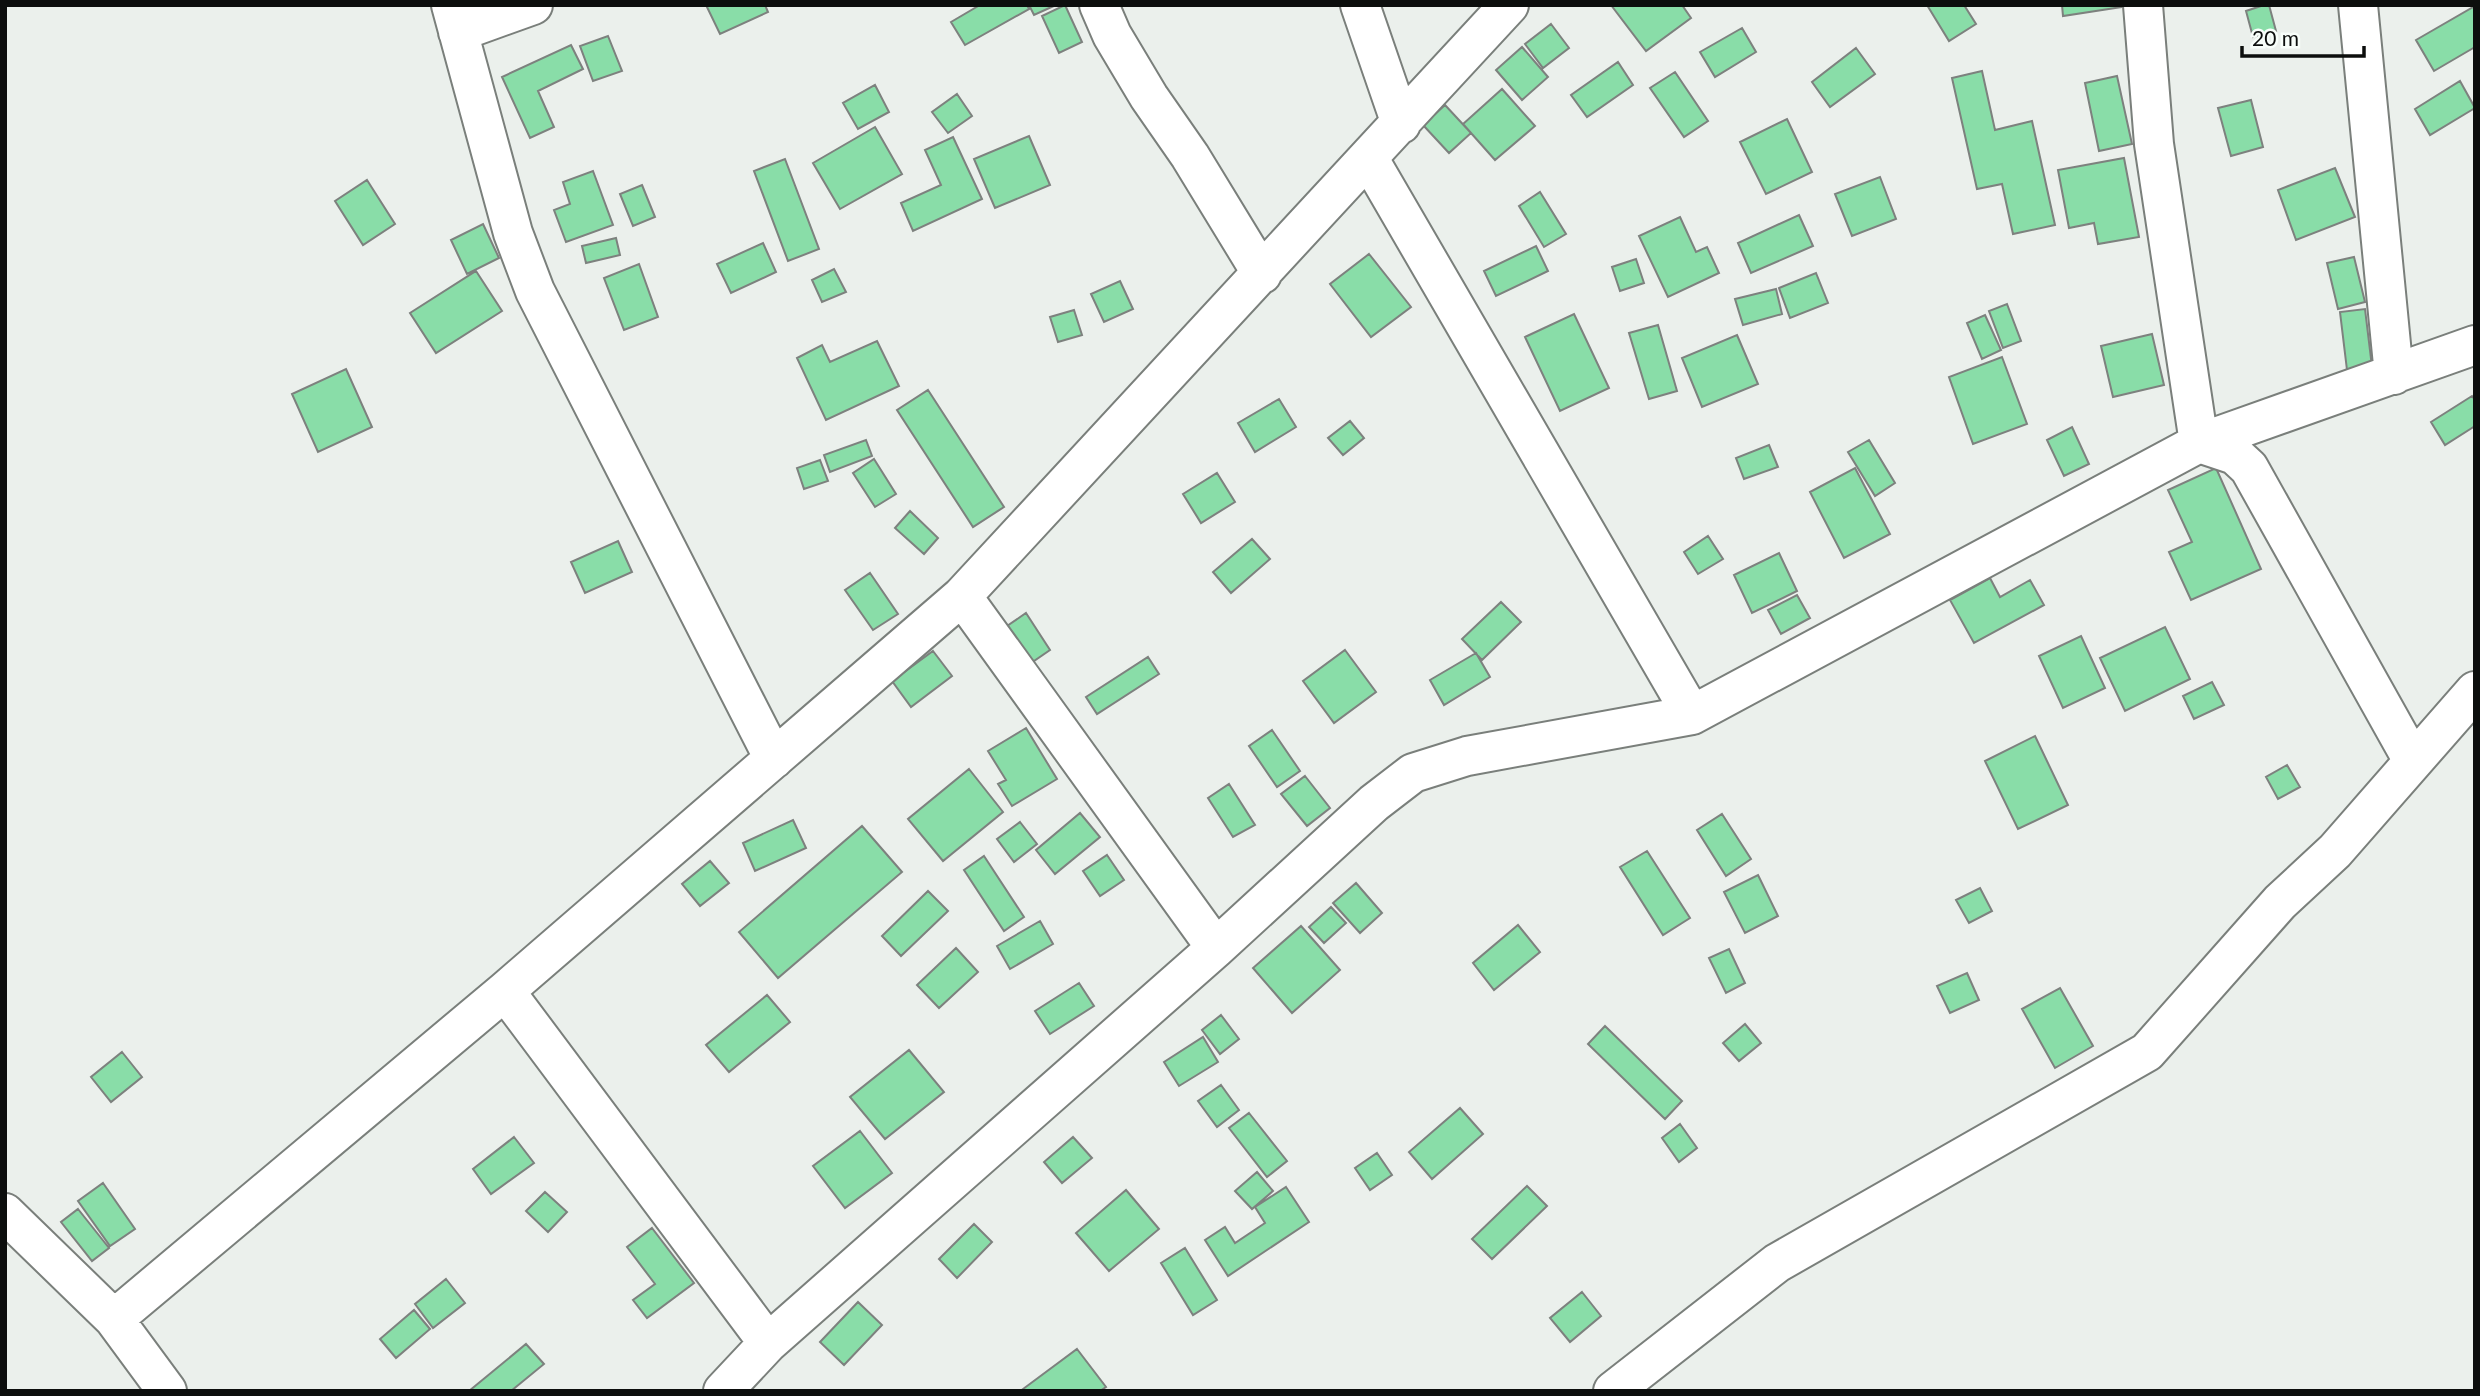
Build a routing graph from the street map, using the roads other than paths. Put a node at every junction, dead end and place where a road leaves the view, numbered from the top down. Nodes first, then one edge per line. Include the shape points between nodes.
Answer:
1 (533, 5) edge
2 (1099, 5) edge
3 (1360, 5) edge
4 (1510, 5) edge
5 (2143, 5) edge
6 (2358, 5) edge
7 (454, 19) edge
8 (1401, 124) junction
9 (1370, 159) junction
10 (1262, 274) junction
11 (2475, 345) edge
12 (2394, 375) junction
13 (2199, 443) junction
14 (962, 596) junction
15 (2475, 691) edge
16 (1692, 715) junction
17 (774, 759) junction
18 (2413, 761) junction
19 (1216, 948) junction
20 (505, 991) junction
21 (5, 1213) edge
22 (114, 1319) junction
23 (768, 1343) junction
24 (167, 1391) edge
25 (723, 1391) edge
26 (1613, 1391) edge

1 - 7 street
2 - 10 street via 1149,97
3 - 8 street
4 - 8 street
5 - 13 street via 2154,144
6 - 12 street
7 - 17 street via 513,233 535,291
8 - 9 street
9 - 10 street
9 - 16 street
10 - 14 street
11 - 12 street
12 - 13 street
13 - 16 street
13 - 18 street via 2235,455 2249,468
14 - 17 street
14 - 19 street
15 - 18 street
16 - 19 street via 1467,756 1413,773
17 - 20 street
18 - 26 street via 2147,1052 1777,1264
19 - 23 street
20 - 22 street
20 - 23 street
21 - 22 street
22 - 24 street
23 - 25 street

